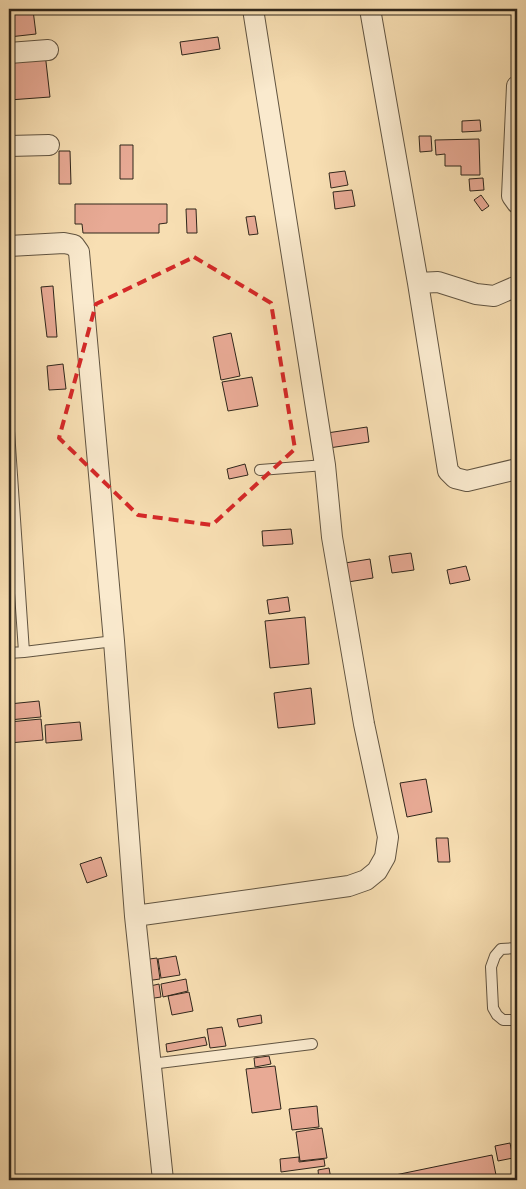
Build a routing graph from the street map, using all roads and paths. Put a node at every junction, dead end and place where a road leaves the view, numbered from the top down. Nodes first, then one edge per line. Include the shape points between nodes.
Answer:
1 (253, 9) edge
2 (370, 9) edge
3 (48, 50) dead end
4 (9, 53) edge
5 (517, 86) edge
6 (516, 124) edge
7 (49, 145) dead end
8 (9, 146) edge
9 (517, 204) edge
10 (9, 246) edge
11 (418, 283) junction
12 (517, 286) edge
13 (9, 431) edge
14 (325, 465) junction
15 (517, 469) edge
16 (260, 470) dead end
17 (114, 641) junction
18 (24, 652) junction
19 (9, 653) edge
20 (135, 916) junction
21 (517, 948) edge
22 (517, 1020) edge
23 (312, 1044) dead end
24 (151, 1064) junction
25 (163, 1180) edge

1 - 14 street
2 - 11 street
3 - 4 street
5 - 6 street
6 - 9 street via 512,196
7 - 8 street
10 - 17 street via 64,243 74,245 79,252
11 - 12 street via 438,282 494,296
11 - 15 street via 448,471 455,478 467,481
13 - 18 lane
14 - 16 lane
14 - 20 street via 332,537 364,724 388,837 385,857 377,871 366,880 349,886
17 - 18 lane
17 - 20 street
18 - 19 lane
20 - 24 street
21 - 22 lane via 501,949 491,967 493,1008 503,1020
23 - 24 lane
24 - 25 street

